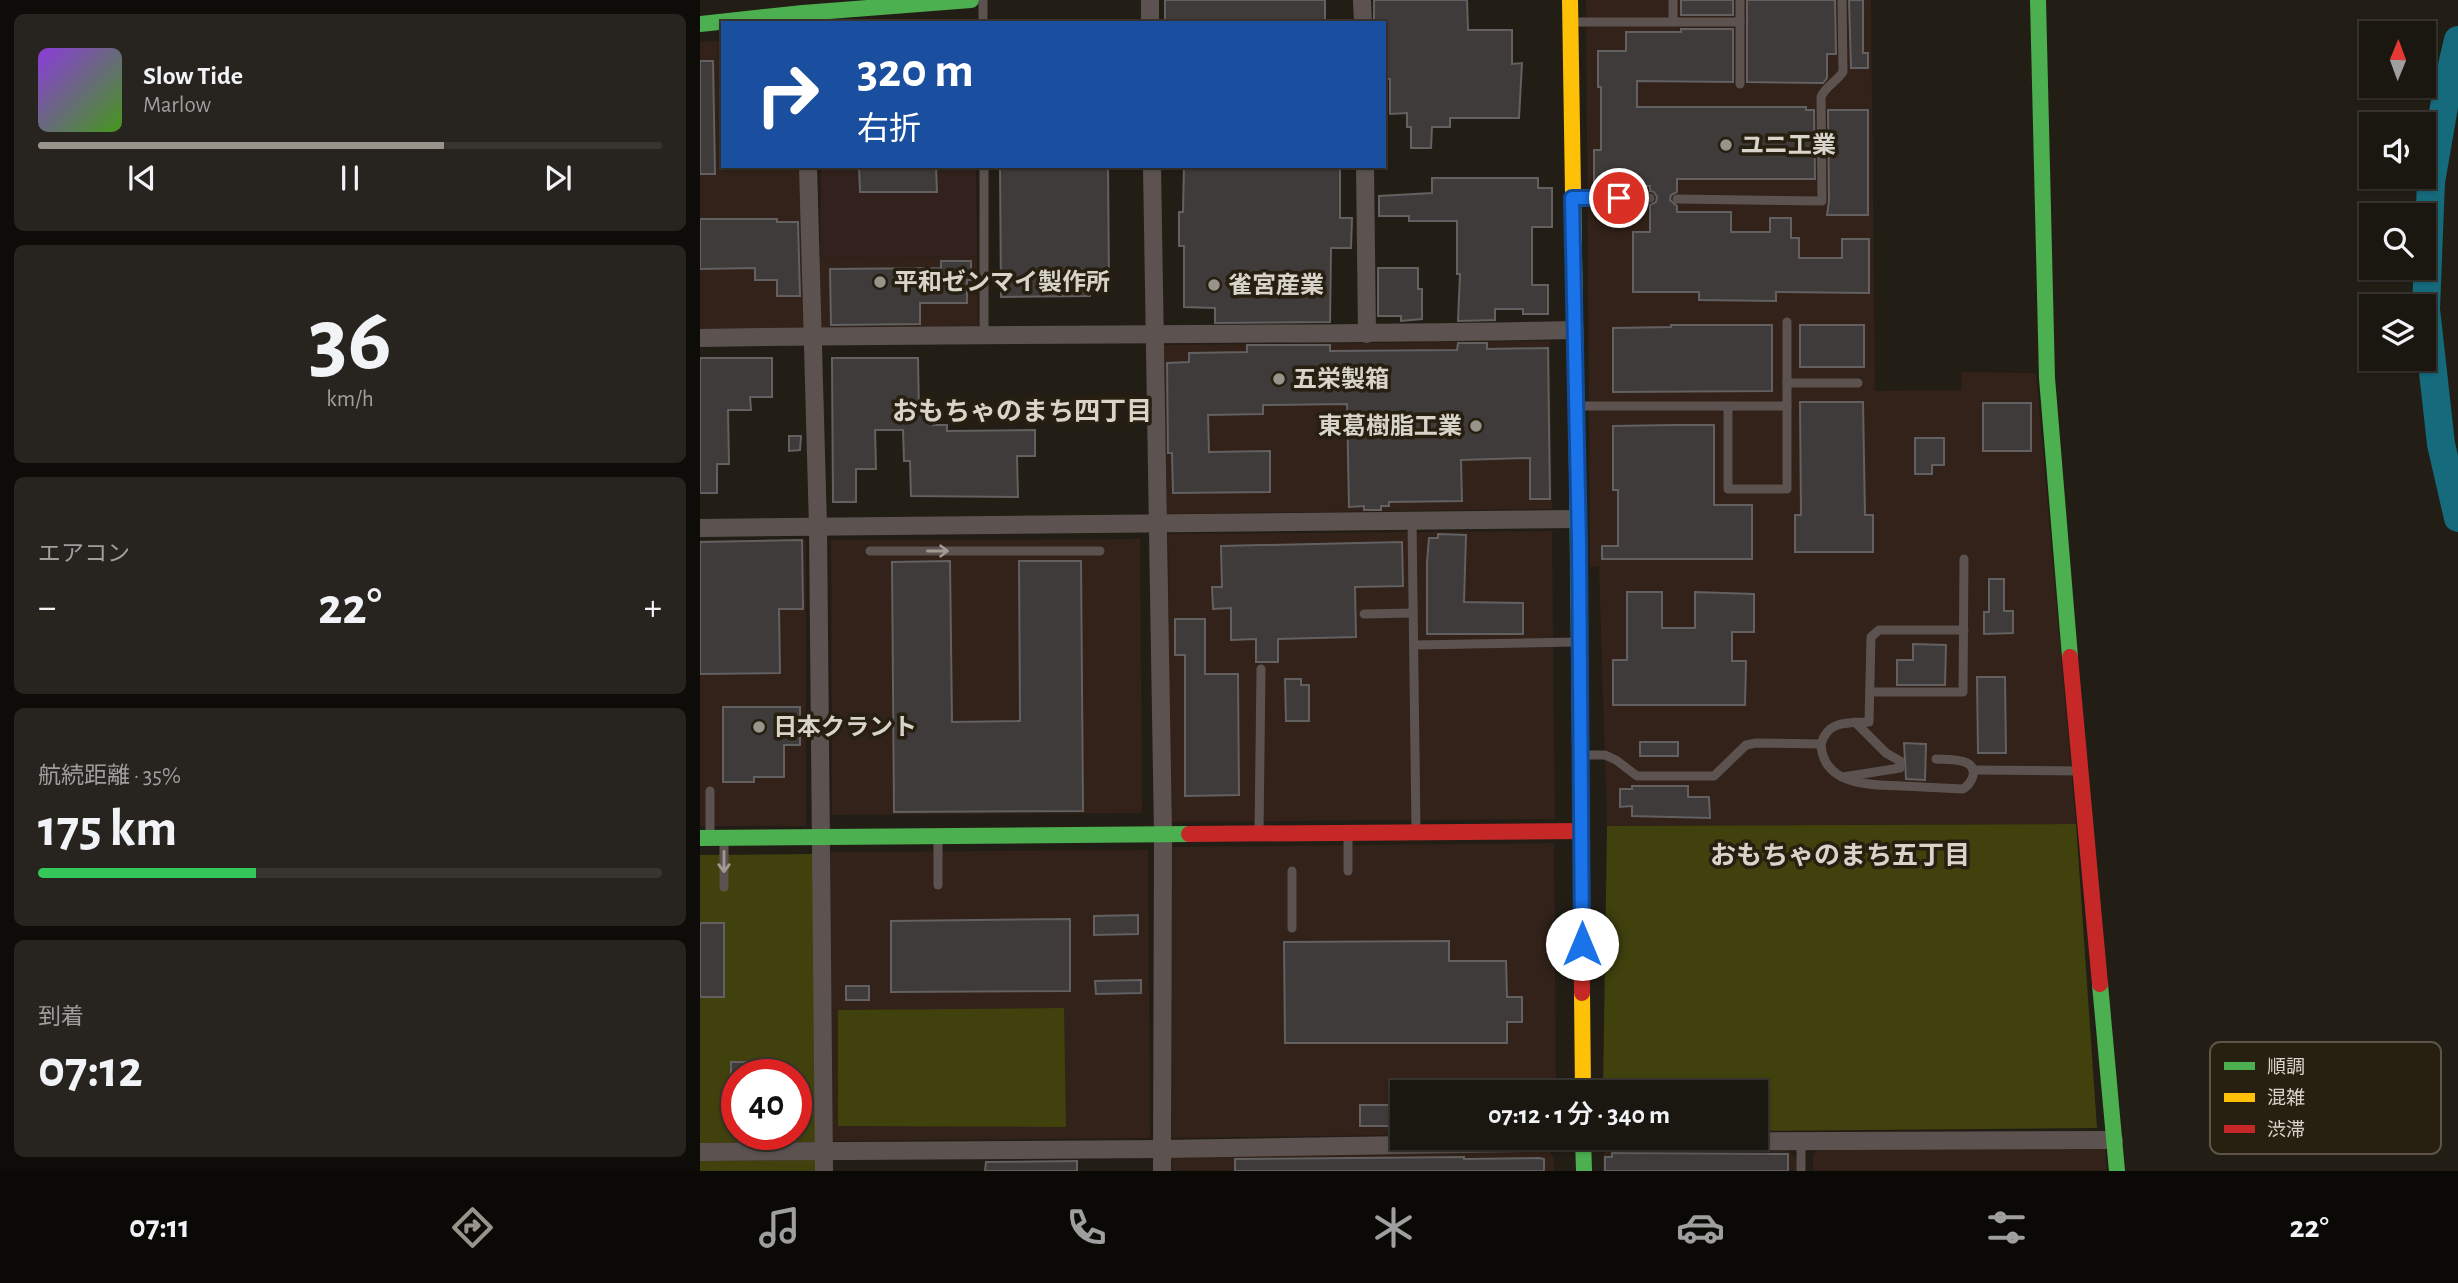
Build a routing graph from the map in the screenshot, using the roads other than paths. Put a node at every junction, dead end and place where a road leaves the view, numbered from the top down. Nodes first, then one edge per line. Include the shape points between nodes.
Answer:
1 (971, 0) edge
2 (983, 0) edge
3 (1150, 0) edge
4 (1362, 0) edge
5 (1570, 0) edge
6 (1673, 0) edge
7 (1740, 0) edge
8 (1842, 0) edge
9 (2038, 0) edge
10 (803, 18) edge
11 (741, 21) edge
12 (983, 21) edge
13 (1150, 21) edge
14 (1363, 21) edge
15 (721, 22) edge
16 (1570, 22) junction
17 (1673, 22) junction
18 (1740, 22) junction
19 (700, 23) edge
20 (1740, 84) dead end
21 (808, 168) edge
22 (984, 168) edge
23 (1152, 168) edge
24 (1365, 168) edge
25 (1572, 198) junction
26 (1650, 198) dead end
27 (1677, 199) dead end
28 (1787, 322) dead end
29 (1574, 330) junction
30 (985, 334) junction
31 (1155, 334) junction
32 (1367, 334) junction
33 (814, 336) junction
34 (700, 338) edge
35 (1787, 383) junction
36 (1858, 383) dead end
37 (1576, 406) junction
38 (1728, 406) junction
39 (1787, 406) junction
40 (1578, 519) junction
41 (1412, 521) junction
42 (1159, 524) junction
43 (818, 527) junction
44 (700, 528) edge
45 (870, 551) dead end
46 (1100, 551) dead end
47 (1964, 559) dead end
48 (1413, 613) junction
49 (1364, 614) dead end
50 (1964, 630) junction
51 (1580, 642) junction
52 (1414, 645) junction
53 (1261, 669) dead end
54 (1870, 692) junction
55 (1856, 722) junction
56 (1821, 744) junction
57 (1580, 755) junction
58 (1936, 759) dead end
59 (1973, 770) junction
60 (2082, 771) junction
61 (1842, 777) junction
62 (710, 791) dead end
63 (1581, 831) junction
64 (1416, 832) junction
65 (1348, 833) junction
66 (1259, 834) junction
67 (1163, 835) junction
68 (938, 836) junction
69 (821, 837) junction
70 (711, 838) edge
71 (1348, 871) dead end
72 (1292, 872) dead end
73 (938, 885) dead end
74 (724, 887) dead end
75 (1292, 928) dead end
76 (1583, 1080) edge
77 (2115, 1140) junction
78 (1768, 1142) edge
79 (1801, 1142) junction
80 (1390, 1144) edge
81 (1162, 1149) junction
82 (1583, 1150) edge
83 (824, 1151) junction
84 (700, 1152) edge
85 (824, 1171) edge
86 (1162, 1171) edge
87 (1584, 1171) edge
88 (1801, 1171) edge
89 (2118, 1171) edge

1 - 10 street
2 - 12 lane
3 - 13 street
4 - 14 street
5 - 16 street
6 - 17 lane
7 - 18 lane
8 - 27 lane via 1843,72 1821,97 1822,201
9 - 60 street via 2047,378
10 - 11 street
15 - 19 street
16 - 17 lane
16 - 25 street
17 - 18 lane
18 - 20 lane
21 - 33 street
22 - 30 lane
23 - 31 street
24 - 32 street
25 - 26 lane
25 - 29 street
28 - 35 lane
29 - 32 street
29 - 37 street
30 - 31 street
30 - 33 street
31 - 32 street
31 - 42 street
33 - 34 street
33 - 43 street
35 - 36 lane
35 - 39 lane
37 - 38 lane
37 - 40 street
38 - 39 lane
38 - 39 lane via 1728,489 1787,489
40 - 41 street
40 - 51 street
41 - 42 street
41 - 48 lane
42 - 43 street
42 - 67 street
43 - 44 street
43 - 69 street
45 -> 46 lane
47 - 50 lane
48 - 49 lane
48 - 52 lane
50 - 54 lane via 1873,633
50 - 54 lane via 1963,692
51 - 52 lane
51 - 57 street
52 - 64 lane
53 - 66 lane
54 - 55 lane via 1869,722
55 - 56 lane via 1830,727
55 - 61 lane via 1900,761 1900,768
56 - 57 lane via 1746,745 1714,776 1637,776 1605,755
56 - 61 lane via 1829,768
57 - 63 street
58 - 59 lane via 1962,760
59 - 60 lane
59 - 61 lane via 1968,786 1962,789 1861,785
60 - 77 street
62 - 70 lane
63 - 64 street
63 - 76 street
64 - 65 street
65 - 66 street
65 - 71 lane
66 - 67 street
67 - 68 street
67 - 81 street
68 - 69 street
68 - 73 lane
69 - 70 street
69 - 83 street
70 -> 74 lane
72 - 75 lane
77 - 79 street
77 - 89 street
78 - 79 street
79 - 88 lane
80 - 81 street
81 - 83 street
81 - 86 street
82 - 87 street
83 - 84 street
83 - 85 street

